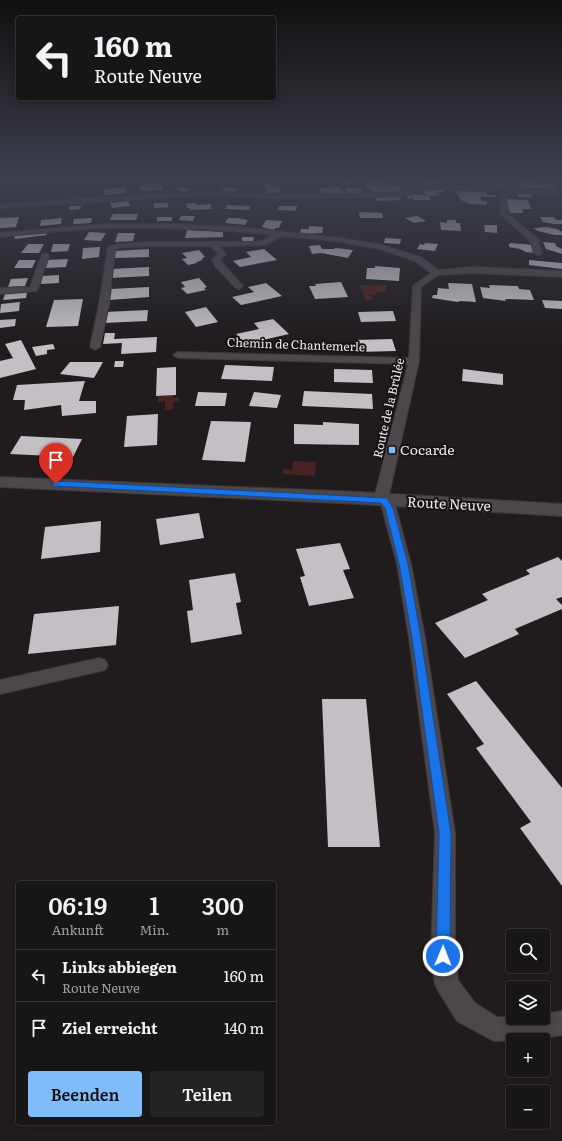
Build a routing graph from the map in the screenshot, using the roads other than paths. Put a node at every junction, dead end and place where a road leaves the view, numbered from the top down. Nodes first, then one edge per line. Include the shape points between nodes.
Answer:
1 (281, 234) edge
2 (284, 234) edge
3 (527, 234) edge
4 (213, 244) junction
5 (538, 253) dead end
6 (45, 256) dead end
7 (436, 273) junction
8 (562, 274) edge
9 (239, 286) dead end
10 (0, 291) edge
11 (95, 347) dead end
12 (178, 355) dead end
13 (414, 361) junction
14 (0, 482) edge
15 (384, 500) junction
16 (562, 510) edge
17 (99, 665) dead end
18 (0, 687) edge
19 (562, 1023) edge

1 - 4 street via 264,243
2 - 7 street via 381,247 418,259
3 - 5 street via 535,241
4 - 9 street via 222,254 216,260 219,265
4 - 11 street via 148,244 117,246 111,249
6 - 10 street via 34,289
7 - 8 street, Route de la Brûlée via 474,270
7 - 13 street, Route de la Brûlée via 417,286
12 - 13 street, Chemin de Chantemerle
13 - 15 street, Route de la Brûlée via 383,490
14 - 15 street, Route Neuve
15 - 16 street, Route Neuve
15 - 19 street via 389,508 404,564 445,833 443,956 447,984 466,1012 494,1029 525,1029
17 - 18 street

